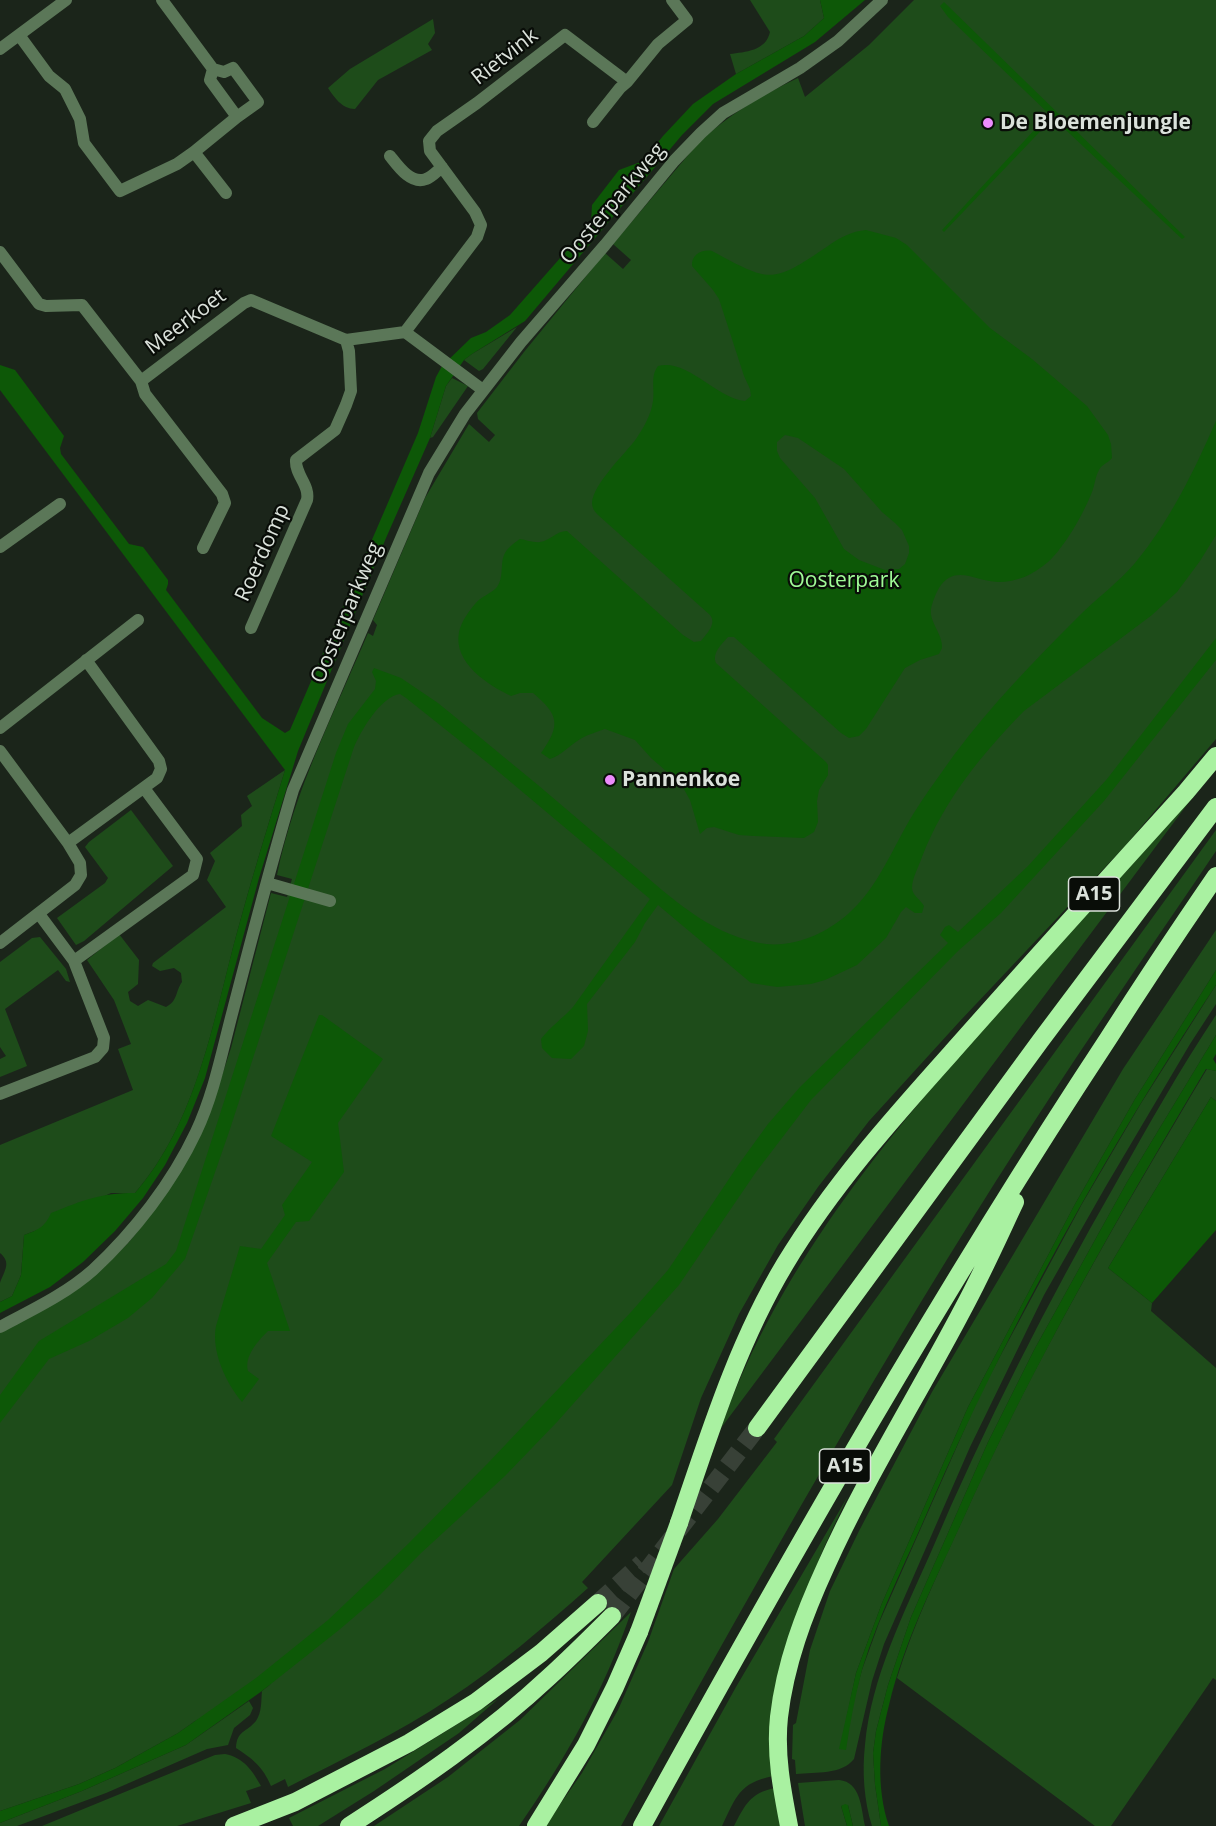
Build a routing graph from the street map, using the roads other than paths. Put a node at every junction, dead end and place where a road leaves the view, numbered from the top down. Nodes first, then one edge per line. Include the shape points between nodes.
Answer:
1 (66, 0) edge
2 (162, 0) edge
3 (672, 0) edge
4 (882, 0) edge
5 (19, 35) junction
6 (0, 49) edge
7 (213, 69) junction
8 (627, 82) junction
9 (237, 117) junction
10 (593, 122) dead end
11 (194, 152) junction
12 (390, 156) dead end
13 (442, 168) junction
14 (226, 193) dead end
15 (0, 252) edge
16 (405, 332) junction
17 (346, 340) junction
18 (141, 381) junction
19 (483, 390) junction
20 (60, 504) dead end
21 (1, 546) edge
22 (203, 548) dead end
23 (138, 620) dead end
24 (251, 628) dead end
25 (86, 660) junction
26 (0, 728) edge
27 (0, 751) edge
28 (1216, 756) edge
29 (144, 788) junction
30 (1216, 807) edge
31 (68, 843) junction
32 (1216, 876) edge
33 (267, 883) junction
34 (330, 901) dead end
35 (39, 914) junction
36 (0, 943) edge
37 (74, 961) junction
38 (0, 1094) edge
39 (1059, 1113) junction
40 (0, 1327) edge
41 (757, 1428) tunnel mouth
42 (598, 1603) tunnel mouth
43 (612, 1616) tunnel mouth
44 (234, 1826) edge
45 (349, 1826) edge
46 (536, 1826) edge
47 (642, 1826) edge
48 (789, 1826) edge

1 - 5 street
2 - 7 street
3 - 8 street via 687,20 658,44
4 - 19 street, Oosterparkweg via 800,68 723,113 701,133
5 - 6 street
5 - 11 street via 49,76 65,89 80,118 84,143 120,191
7 - 9 street via 210,80
7 - 9 street via 224,72 233,68 258,102
8 - 10 street
8 - 13 street, Rietvink via 565,35 437,131 429,141 430,151
9 - 11 street
11 - 14 street
12 - 13 street via 417,181 426,180
13 - 16 street, Rietvink via 481,225 477,237
15 - 18 street, Meerkoet via 39,304 82,305
16 - 17 street
16 - 19 street
17 - 18 street, Meerkoet via 251,300
17 - 24 street, Roerdomp via 349,398 335,430 296,460 296,468 309,492 307,500
18 - 22 street, Meerkoet via 145,394 222,494 225,503
19 - 33 street, Oosterparkweg via 448,440 417,500 293,790
20 - 21 street
23 - 25 street
25 - 26 street
25 - 29 street via 159,761 157,778
27 - 31 street
28 - 46 highway, A15, bridge via 864,1152 785,1264 756,1318 720,1403 680,1523 615,1688 586,1745
29 - 31 street
29 - 37 street via 197,859 193,875
30 - 41 highway, A15
31 - 35 street via 80,863 81,875 75,885
32 - 39 highway, A15
33 - 34 street
33 - 40 street, Oosterparkweg via 207,1104 180,1162 156,1199 92,1271 55,1298
35 - 36 street
35 - 37 street
37 - 38 street via 104,1038 103,1048 95,1057
39 - 47 highway, A15 via 925,1328
39 - 48 highway via 964,1308 844,1524 800,1626 779,1719 779,1765
42 - 44 highway via 476,1702 409,1743 295,1802
43 - 45 highway via 549,1678 495,1723

